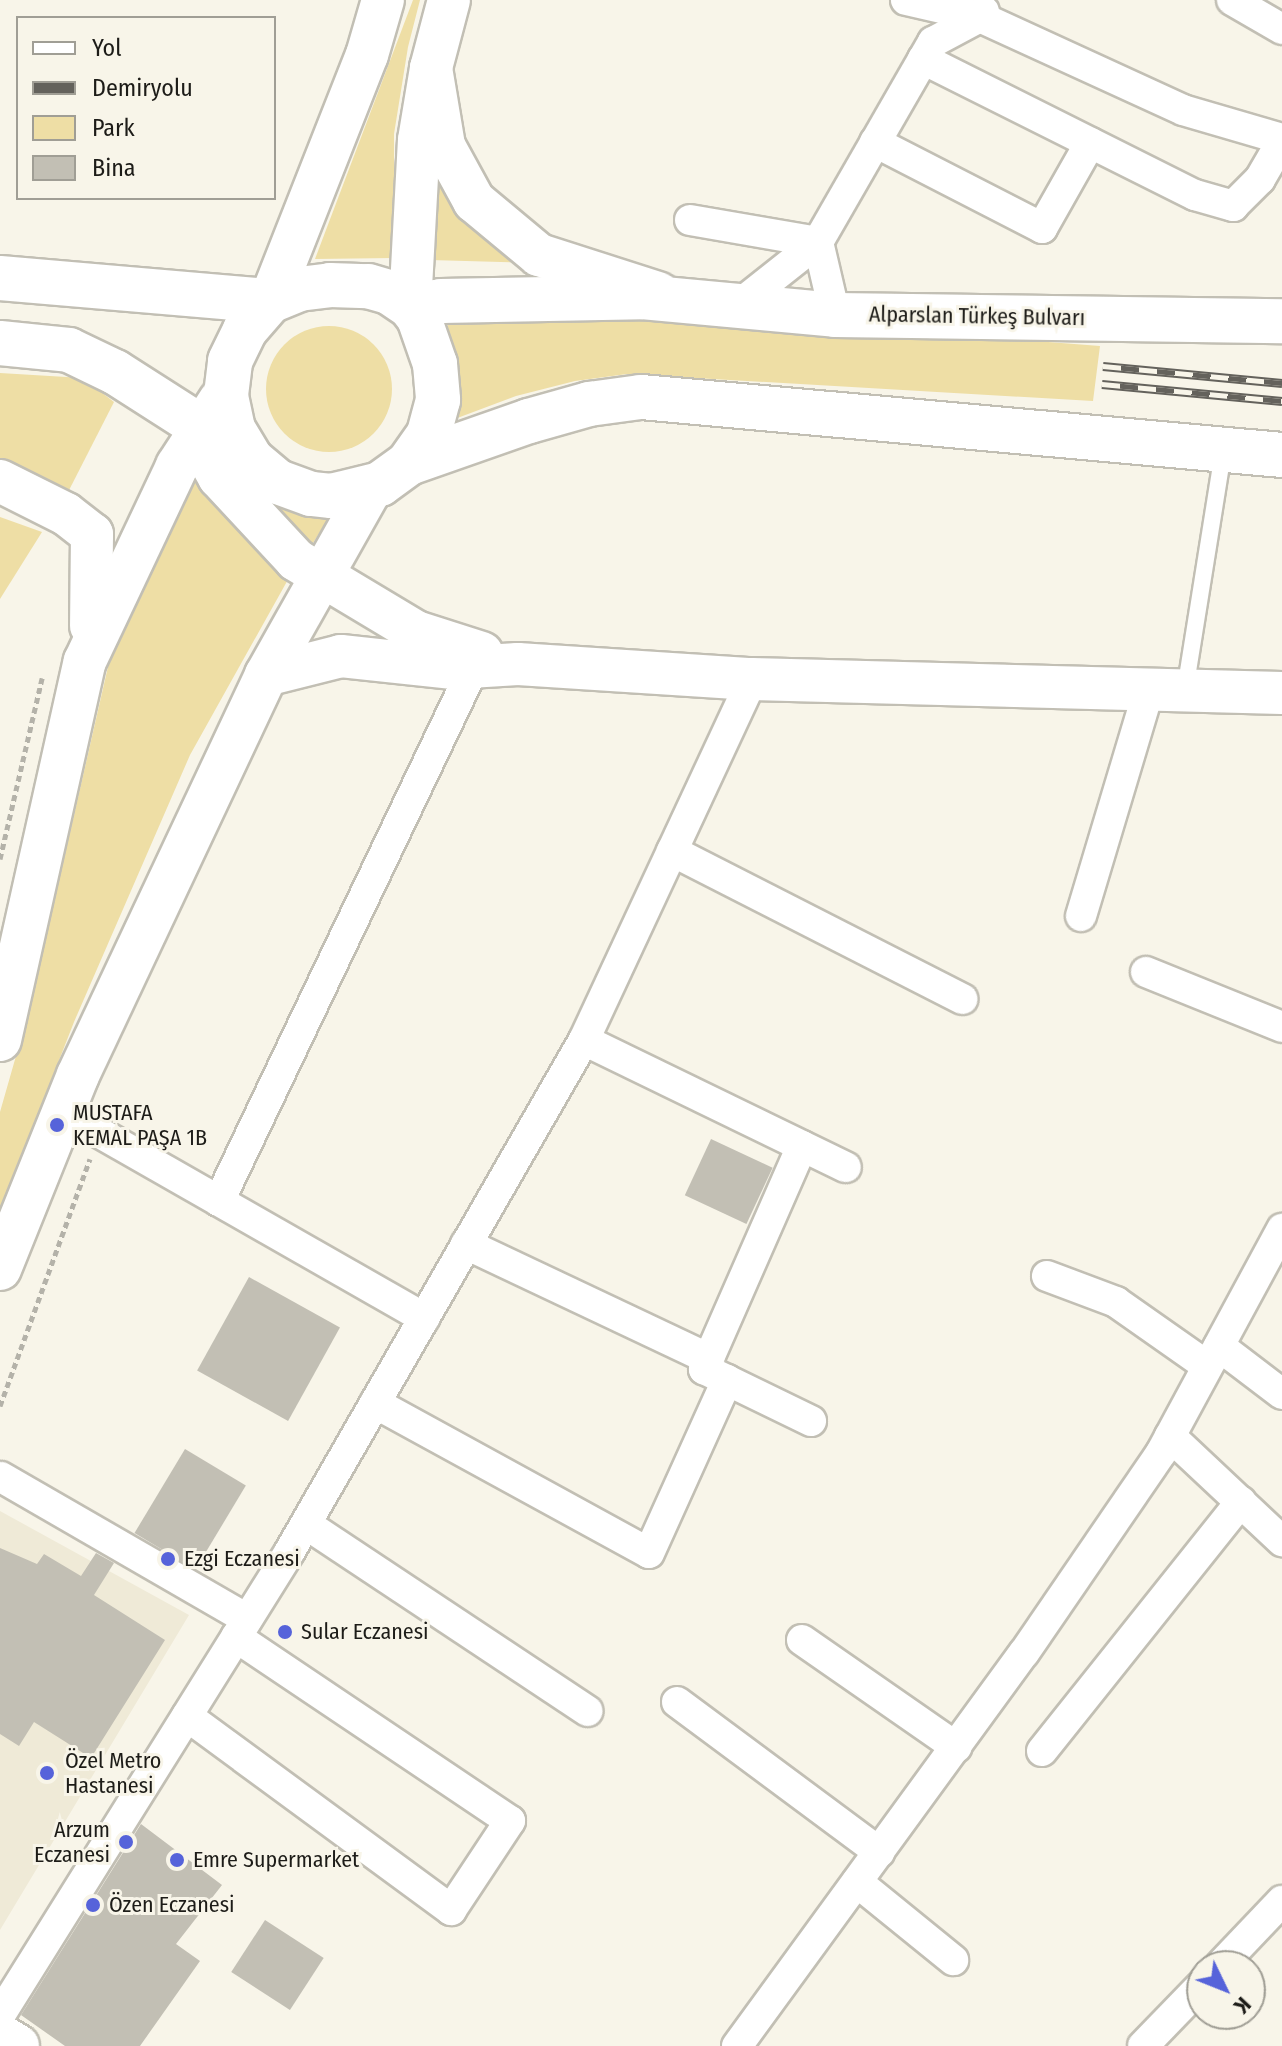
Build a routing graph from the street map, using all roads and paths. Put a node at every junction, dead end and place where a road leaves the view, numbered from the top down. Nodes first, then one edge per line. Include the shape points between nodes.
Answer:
1 (383, 0) edge
2 (449, 0) edge
3 (906, 0) edge
4 (1232, 0) edge
5 (986, 9) edge
6 (1282, 29) edge
7 (923, 59) junction
8 (431, 68) junction
9 (1282, 140) edge
10 (875, 142) junction
11 (1090, 143) junction
12 (690, 220) dead end
13 (818, 242) junction
14 (0, 278) edge
15 (674, 297) junction
16 (270, 301) junction
17 (410, 306) junction
18 (736, 307) junction
19 (835, 315) junction
20 (1282, 321) edge
21 (0, 343) edge
22 (226, 391) junction
23 (202, 428) junction
24 (1223, 451) junction
25 (1282, 455) edge
26 (251, 459) junction
27 (409, 463) junction
28 (0, 481) edge
29 (372, 487) junction
30 (320, 574) junction
31 (90, 648) junction
32 (491, 661) junction
33 (266, 675) junction
34 (752, 679) junction
35 (1167, 690) junction
36 (1282, 693) edge
37 (672, 851) junction
38 (1081, 916) dead end
39 (1146, 972) dead end
40 (962, 999) dead end
41 (1282, 1027) edge
42 (0, 1040) edge
43 (584, 1040) junction
44 (68, 1101) junction
45 (100, 1133) junction
46 (802, 1146) junction
47 (846, 1167) dead end
48 (219, 1201) junction
49 (1279, 1241) edge
50 (466, 1244) junction
51 (0, 1269) edge
52 (1047, 1276) dead end
53 (424, 1318) junction
54 (1213, 1356) junction
55 (718, 1370) junction
56 (1282, 1394) edge
57 (375, 1403) junction
58 (0, 1406) edge
59 (811, 1421) dead end
60 (1170, 1436) junction
61 (1, 1477) edge
62 (1241, 1502) junction
63 (306, 1524) junction
64 (1282, 1541) edge
65 (242, 1628) junction
66 (802, 1640) dead end
67 (677, 1702) dead end
68 (587, 1711) dead end
69 (187, 1716) junction
70 (956, 1747) junction
71 (1042, 1751) dead end
72 (879, 1852) junction
73 (857, 1882) junction
74 (1282, 1901) edge
75 (1235, 1950) edge
76 (953, 1960) dead end
77 (1186, 2002) edge
78 (0, 2015) edge
79 (0, 2035) edge
80 (747, 2043) edge
81 (18, 2046) edge
82 (1143, 2046) edge

1 - 16 main road via 367,55
2 - 8 main road
3 - 5 street
4 - 6 street
5 - 7 street via 933,42
5 - 9 street via 1183,110
7 - 10 street
7 - 11 street
8 - 15 main road via 444,146 474,201 539,255
8 - 17 main road via 419,140
9 - 11 street via 1260,179 1233,206 1195,195
10 - 11 street via 1042,228
10 - 13 street
12 - 13 street
13 - 18 street
13 - 19 street
14 - 16 main road
15 - 17 main road, Alparslan Türkeş Bulvarı
15 - 18 main road, Alparslan Türkeş Bulvarı
16 - 17 main road via 299,289 368,286
16 - 22 main road via 245,330 230,361
17 - 27 main road via 435,364 438,400 429,434
18 - 19 main road, Alparslan Türkeş Bulvarı
19 - 20 main road, Alparslan Türkeş Bulvarı
21 - 23 main road via 69,350 115,372
22 - 23 main road
22 - 26 main road via 233,429
23 - 26 main road
23 - 30 main road via 219,477 296,560
23 - 31 main road via 177,466
24 - 25 main road
24 - 27 main road via 641,397 589,404
24 - 35 lane
26 - 29 main road via 278,482 311,494 331,496
27 - 29 main road
28 - 31 main road via 66,514 92,534
29 - 30 main road
30 - 32 main road via 416,632
30 - 33 main road
31 - 42 main road
32 - 33 main road via 341,656
32 - 34 main road
32 - 48 street
33 - 44 main road
34 - 35 main road
34 - 37 street
35 - 36 main road
35 - 38 street
37 - 40 street
37 - 43 street
39 - 41 street
43 - 46 street
43 - 50 street
44 - 45 street
44 - 51 main road
45 - 48 street
45 - 58 path
46 - 47 street
46 - 55 street
48 - 53 street
49 - 54 street
50 - 53 street
50 - 55 street
52 - 54 street via 1116,1302
53 - 57 street
54 - 56 street
54 - 60 street
55 - 57 street via 649,1553
55 - 59 street
57 - 63 street
60 - 62 street
60 - 70 street
61 - 65 street
62 - 64 street
62 - 71 street
63 - 65 street
63 - 68 street
65 - 69 street
65 - 69 street via 510,1821 451,1910
66 - 70 street
67 - 72 street
69 - 78 street
70 - 72 street
72 - 73 street
73 - 76 street
73 - 80 street
74 - 75 street
77 - 82 street
79 - 81 main road

